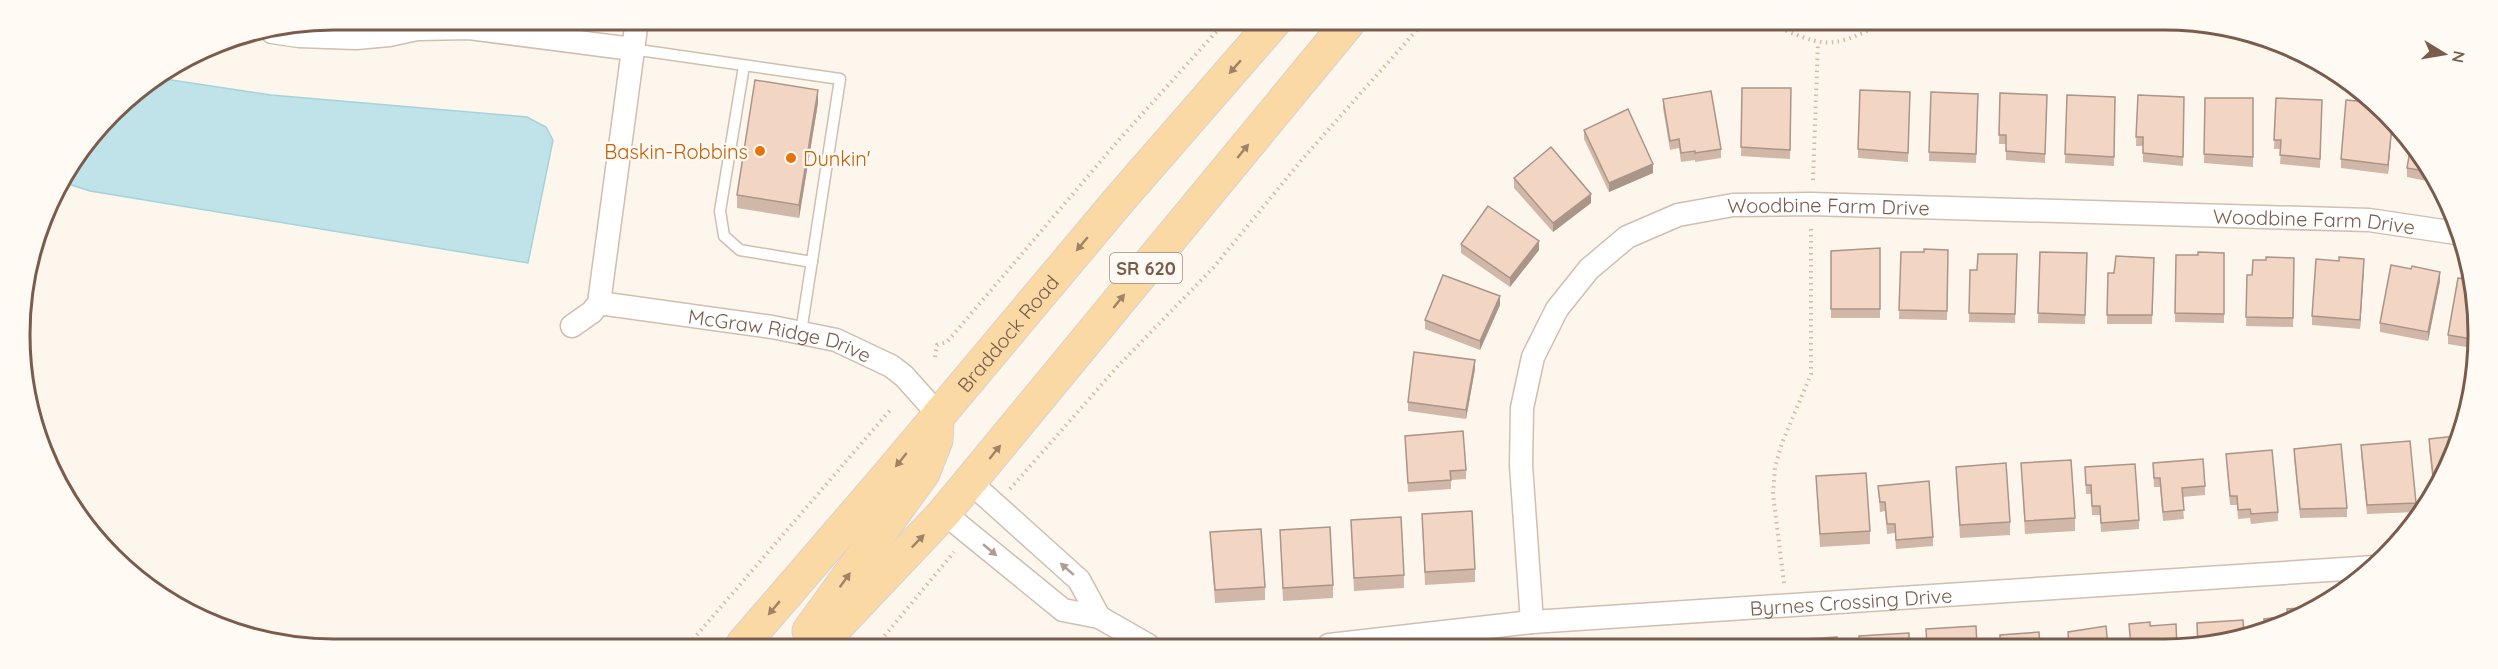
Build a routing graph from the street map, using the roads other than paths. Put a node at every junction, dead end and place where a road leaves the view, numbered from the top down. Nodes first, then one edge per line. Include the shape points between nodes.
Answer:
1 (404, 30) edge
2 (500, 30) edge
3 (635, 30) edge
4 (1267, 30) edge
5 (1342, 30) edge
6 (287, 34) edge
7 (632, 49) junction
8 (744, 66) junction
9 (2450, 232) edge
10 (813, 262) junction
11 (599, 303) junction
12 (572, 326) dead end
13 (801, 332) junction
14 (938, 414) junction
15 (970, 482) junction
16 (945, 513) junction
17 (2358, 568) edge
18 (1099, 617) junction
19 (1532, 622) junction
20 (747, 639) edge
21 (803, 639) edge
22 (824, 639) edge
23 (1138, 639) edge
24 (1382, 639) edge

1 - 6 street via 356,38
2 - 7 street
3 - 7 street
4 -> 14 main road, Braddock Road / SR 620
15 -> 5 main road, SR 620
7 - 8 lane
7 - 11 street
8 - 10 lane via 720,211 724,236 740,250
8 - 10 lane via 840,79
9 - 19 street, Woodbine Farm Drive via 2357,219 1811,204 1733,205 1678,215 1627,237 1589,269 1557,309 1533,357 1522,408 1521,465
10 - 13 lane
11 - 12 street
11 - 13 street, McGraw Ridge Drive
13 - 14 street, McGraw Ridge Drive via 837,340 891,366
14 -> 20 main road, Braddock Road / SR 620
21 -> 14 main road via 923,473 936,440
15 - 16 main road, SR 620
18 -> 15 street via 1079,580
16 -> 18 street via 1063,610
22 -> 16 main road, SR 620
17 - 19 street, Byrnes Crossing Drive
18 - 23 street
19 - 24 street, Byrnes Crossing Drive

